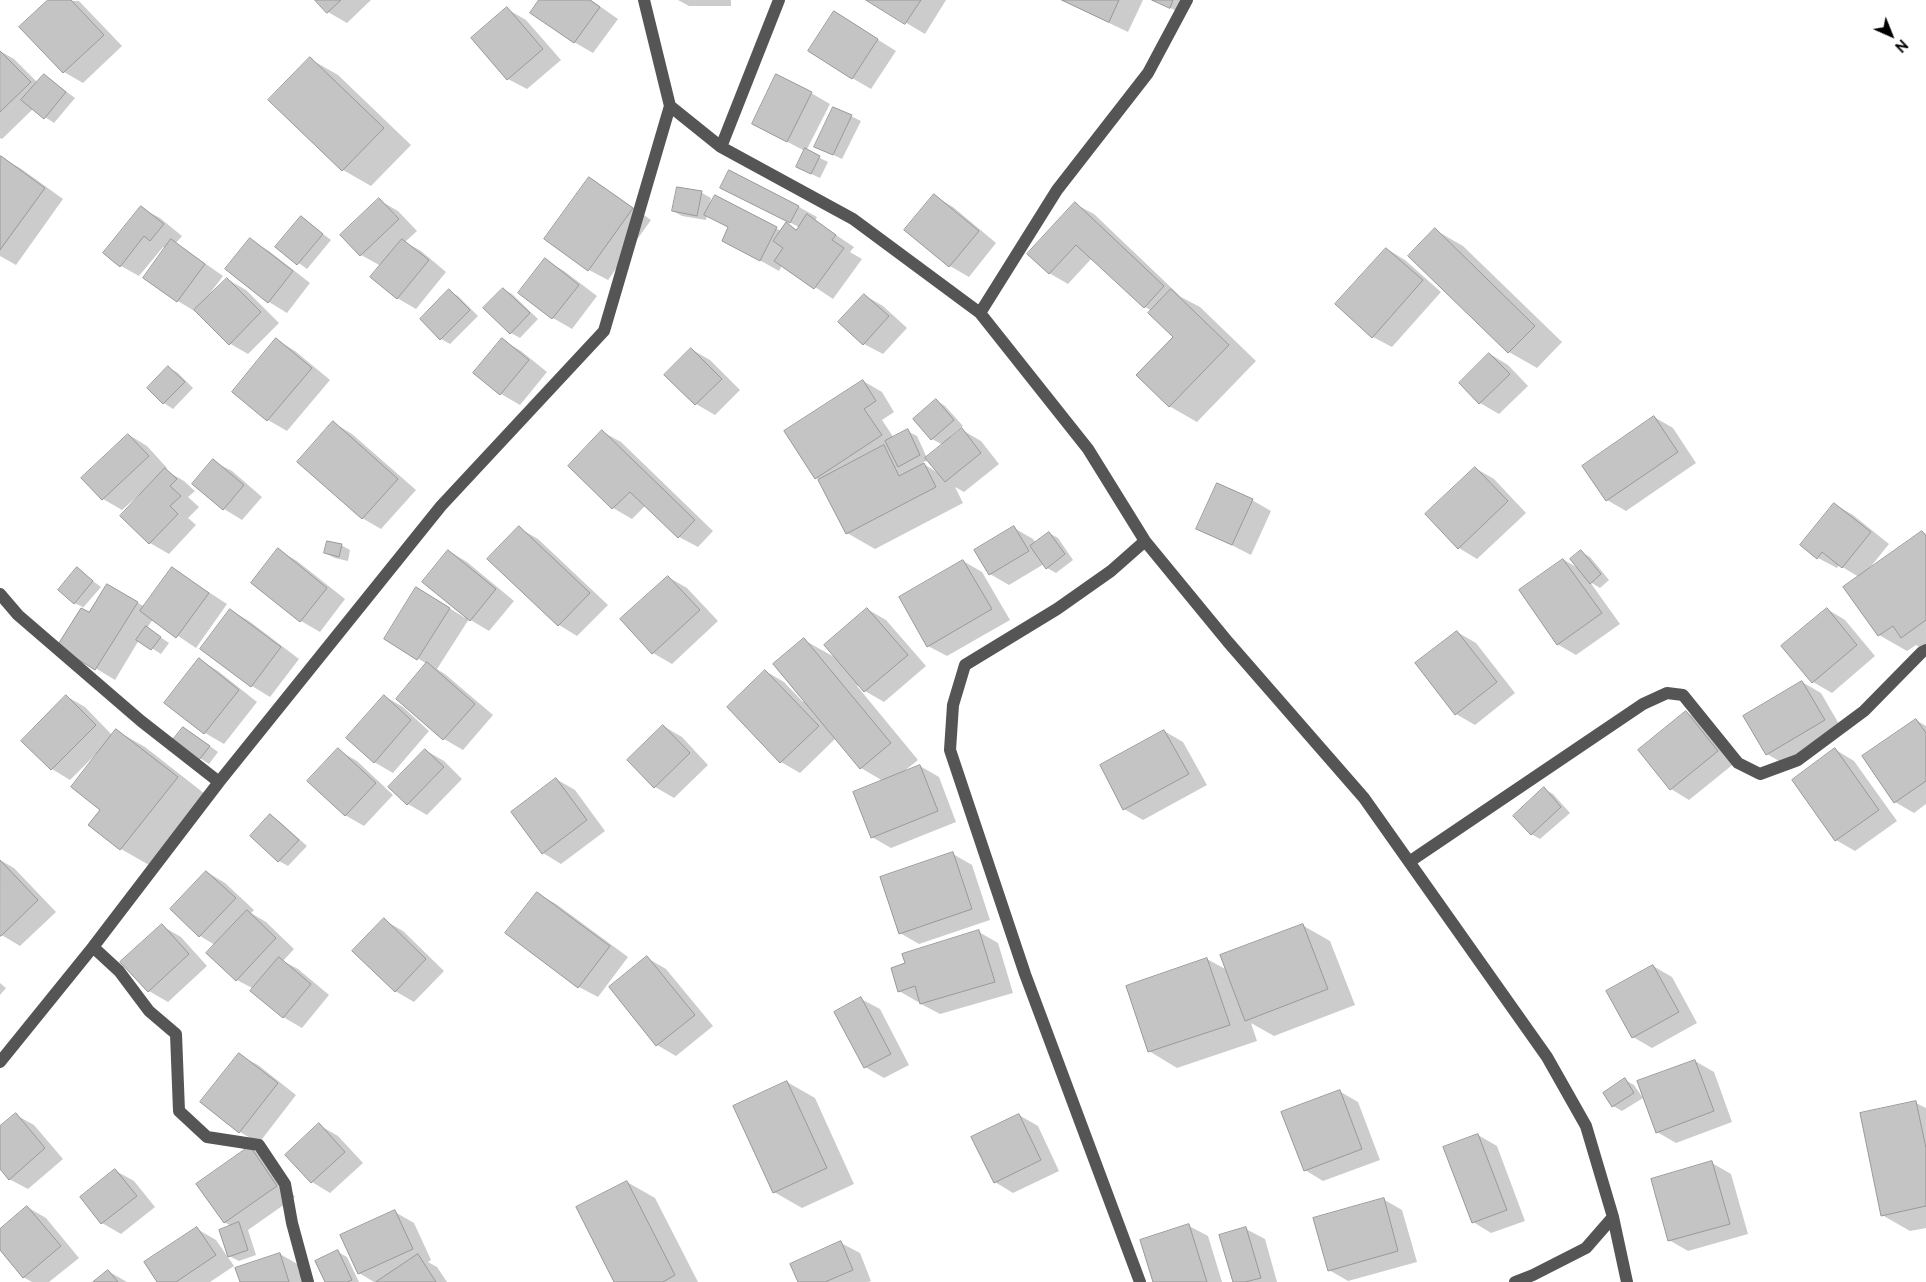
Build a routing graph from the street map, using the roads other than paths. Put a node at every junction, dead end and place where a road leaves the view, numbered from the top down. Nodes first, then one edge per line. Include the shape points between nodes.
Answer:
1 (644, 0) edge
2 (778, 0) edge
3 (1187, 0) edge
4 (670, 106) junction
5 (721, 146) junction
6 (980, 313) junction
7 (1145, 541) junction
8 (0, 594) edge
9 (1926, 650) edge
10 (220, 782) junction
11 (1409, 862) junction
12 (93, 947) junction
13 (0, 1062) edge
14 (1612, 1217) junction
15 (308, 1282) edge
16 (1140, 1282) edge
17 (1515, 1282) edge
18 (1627, 1282) edge

1 - 4 street
2 - 5 street
3 - 6 street via 1148,74 1057,190
4 - 5 street
4 - 10 street via 604,331 441,506
5 - 6 street via 853,219
6 - 7 street via 1088,450
7 - 11 street via 1364,798
7 - 16 street via 1112,571 1057,609 965,665 953,705 950,750 1025,974
8 - 10 street via 18,615 127,709
9 - 11 street via 1864,711 1798,760 1760,774 1738,763 1683,696 1667,693 1643,704
10 - 12 street
11 - 14 street via 1548,1057 1586,1126
12 - 13 street
12 - 15 street via 119,971 149,1011 176,1034 179,1111 207,1137 259,1145 285,1184
14 - 17 street via 1586,1248
14 - 18 street

